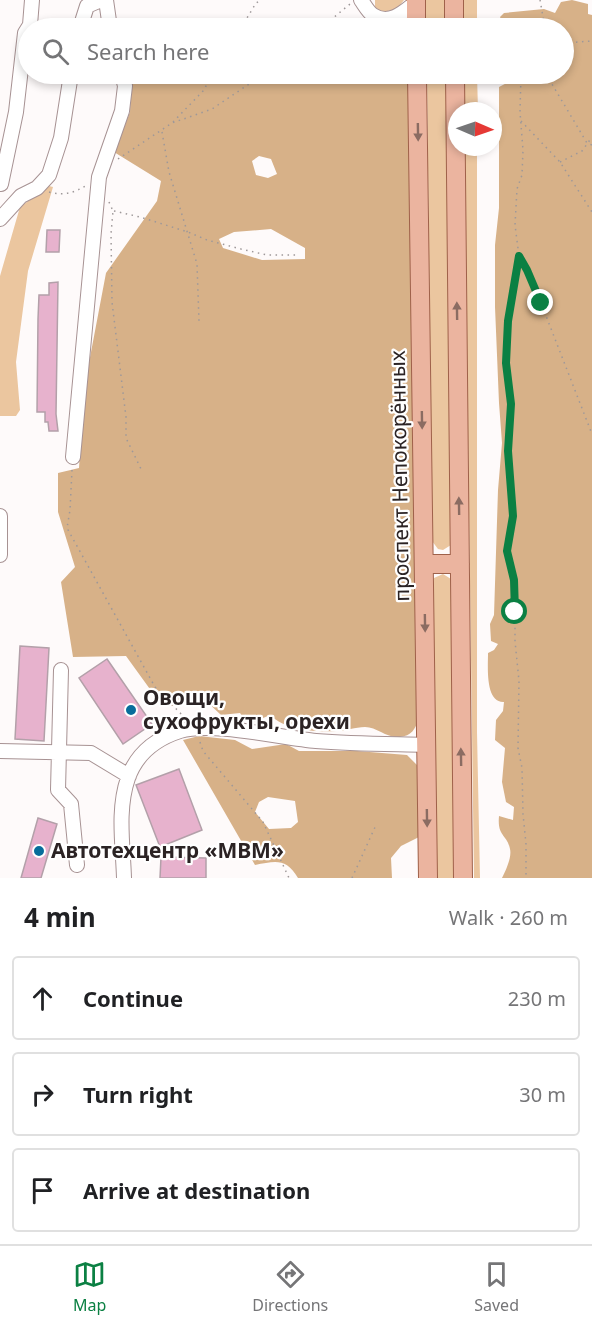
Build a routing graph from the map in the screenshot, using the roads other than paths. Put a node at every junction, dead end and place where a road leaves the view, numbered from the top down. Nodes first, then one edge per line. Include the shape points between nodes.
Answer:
1 (32, 0) edge
2 (100, 0) edge
3 (106, 0) edge
4 (361, 0) edge
5 (454, 0) edge
6 (416, 1) edge
7 (31, 18) edge
8 (83, 18) edge
9 (109, 18) edge
10 (380, 18) edge
11 (393, 18) edge
12 (416, 18) edge
13 (454, 18) edge
14 (20, 84) edge
15 (69, 84) edge
16 (124, 84) edge
17 (417, 84) edge
18 (455, 84) edge
19 (1, 184) edge
20 (0, 219) edge
21 (73, 456) road end
22 (0, 516) edge
23 (0, 555) edge
24 (424, 564) junction
25 (460, 564) junction
26 (61, 670) dead end
27 (426, 745) junction
28 (0, 751) edge
29 (59, 753) junction
30 (129, 776) junction
31 (77, 865) dead end
32 (124, 878) edge
33 (428, 878) edge
34 (463, 878) edge

1 - 7 street
2 - 8 street via 87,6
3 - 9 street
4 - 10 street
5 - 13 main road
6 - 11 street
6 - 12 main road
14 - 19 street
15 - 20 street via 61,138 49,174
16 - 21 street via 122,111 99,177
17 -> 24 main road, проспект Непокорённых
25 -> 18 main road
22 - 23 street
24 - 25 main road
24 -> 27 main road, проспект Непокорённых
34 -> 25 main road
26 - 29 street
27 - 30 street via 317,741 216,729 181,730 153,742
27 -> 33 main road, проспект Непокорённых
28 - 29 street
29 - 30 street via 91,753
29 - 31 street via 58,790 71,804
30 - 32 street via 121,804

